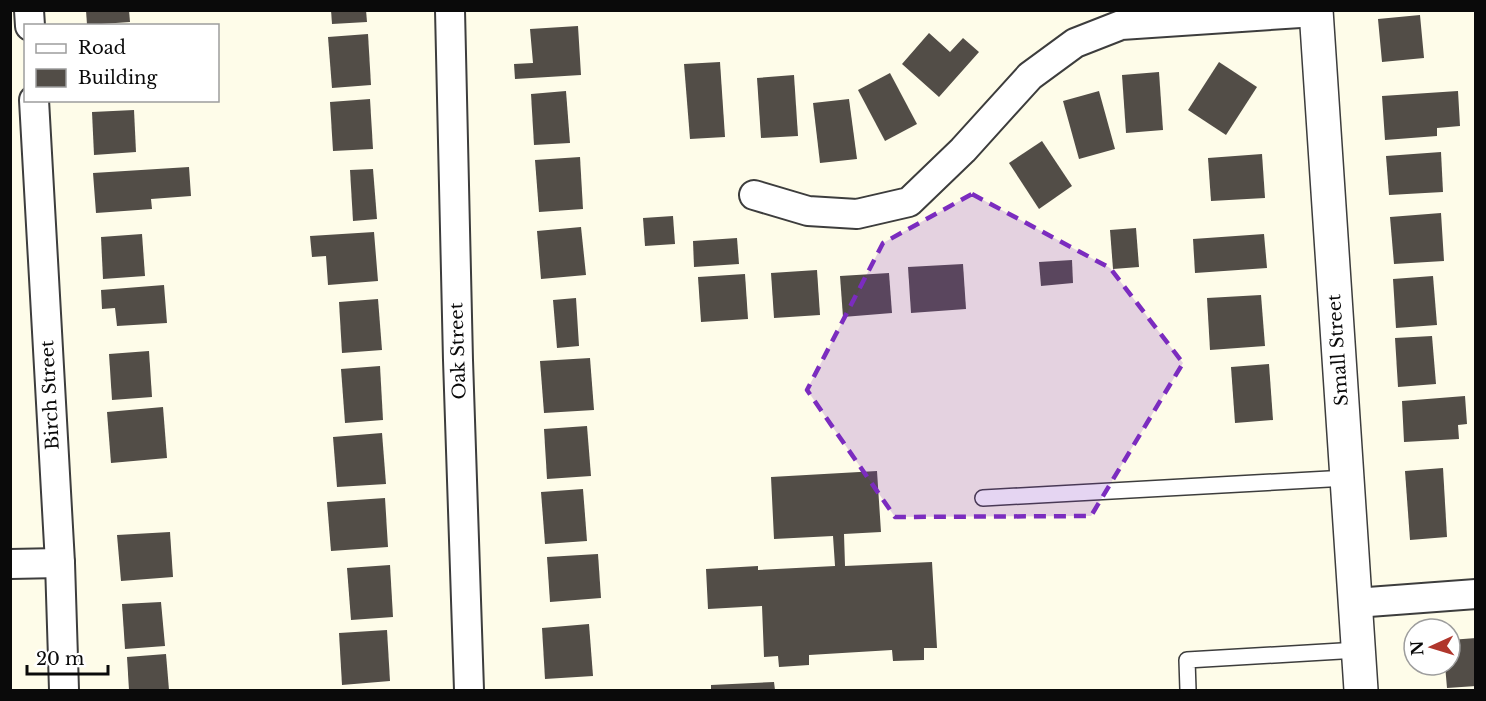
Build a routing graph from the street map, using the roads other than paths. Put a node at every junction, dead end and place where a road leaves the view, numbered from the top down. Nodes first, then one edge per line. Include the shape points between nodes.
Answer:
1 (450, 10) edge
2 (1316, 11) edge
3 (34, 102) edge
4 (754, 195) dead end
5 (1347, 478) junction
6 (983, 498) dead end
7 (60, 563) junction
8 (10, 564) edge
9 (1476, 594) edge
10 (1355, 603) junction
11 (1358, 650) junction
12 (64, 690) edge
13 (470, 690) edge
14 (1188, 690) edge
15 (1361, 690) edge

1 - 13 street, Oak Street
2 - 4 street via 1121,25 1076,43 1030,76 909,202 857,214 808,211
2 - 5 street, Small Street
3 - 7 street, Birch Street
5 - 6 lane
5 - 10 street, Small Street
7 - 8 street
7 - 12 street, Birch Street
9 - 10 street
10 - 11 street, Small Street
11 - 14 lane via 1187,660
11 - 15 street, Small Street

